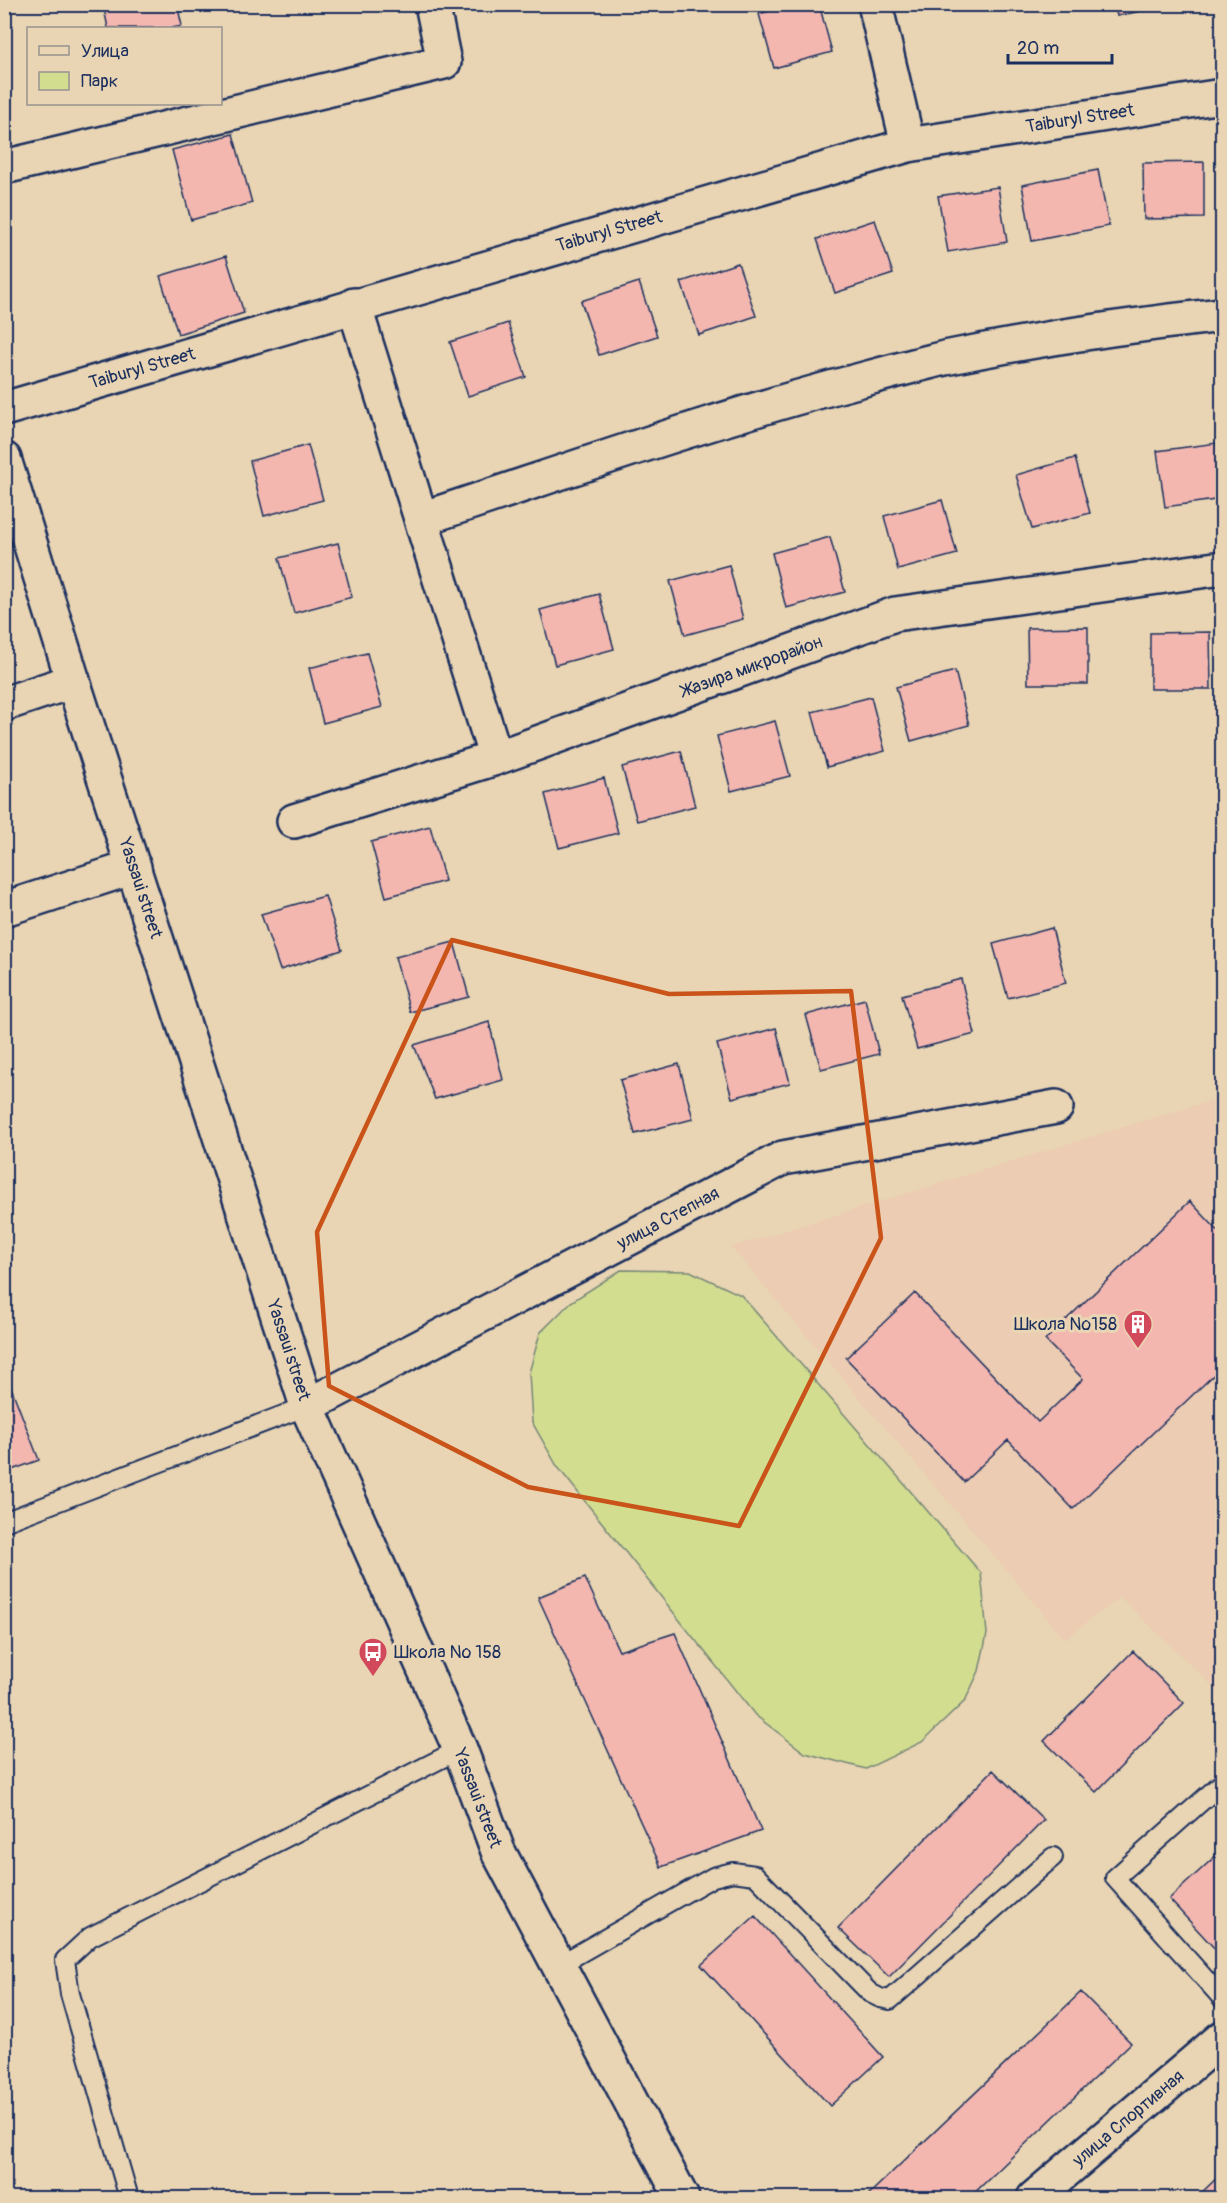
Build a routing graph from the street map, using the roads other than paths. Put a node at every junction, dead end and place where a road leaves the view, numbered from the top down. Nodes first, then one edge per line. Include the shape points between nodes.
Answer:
1 (432, 4) edge
2 (875, 4) edge
3 (1222, 96) edge
4 (908, 145) junction
5 (4, 167) edge
6 (354, 305) junction
7 (1222, 315) edge
8 (4, 409) edge
9 (4, 459) edge
10 (422, 519) junction
11 (1222, 568) edge
12 (74, 681) junction
13 (4, 704) edge
14 (496, 758) junction
15 (294, 821) dead end
16 (134, 867) junction
17 (4, 909) edge
18 (1056, 1107) dead end
19 (307, 1407) junction
20 (4, 1522) edge
21 (460, 1749) junction
22 (1222, 1783) edge
23 (1053, 1857) dead end
24 (559, 1965) junction
25 (1222, 1998) edge
26 (1222, 2038) edge
27 (129, 2199) edge
28 (682, 2199) edge
29 (1034, 2199) edge

1 - 5 street via 444,62
2 - 4 street
3 - 4 street, Taiburyl Street
4 - 6 street, Taiburyl Street
6 - 8 street, Taiburyl Street
6 - 10 street
7 - 10 street via 934,361 747,411
9 - 12 street, Yassaui street
10 - 14 street
11 - 14 street, Жазира микрорайон via 895,614
12 - 13 street
12 - 16 street, Yassaui street
14 - 15 street, Жазира микрорайон
16 - 17 street
16 - 19 street, Yassaui street
18 - 19 street, улица Степная via 783,1158
19 - 20 lane
19 - 21 street, Yassaui street
21 - 24 street, Yassaui street via 498,1851
21 - 27 lane via 90,1937 65,1960 70,1994
22 - 25 lane via 1115,1878
23 - 24 lane via 890,2000 870,1993 754,1875 733,1872 713,1877
24 - 28 street, Yassaui street
26 - 29 street, улица Спортивная

